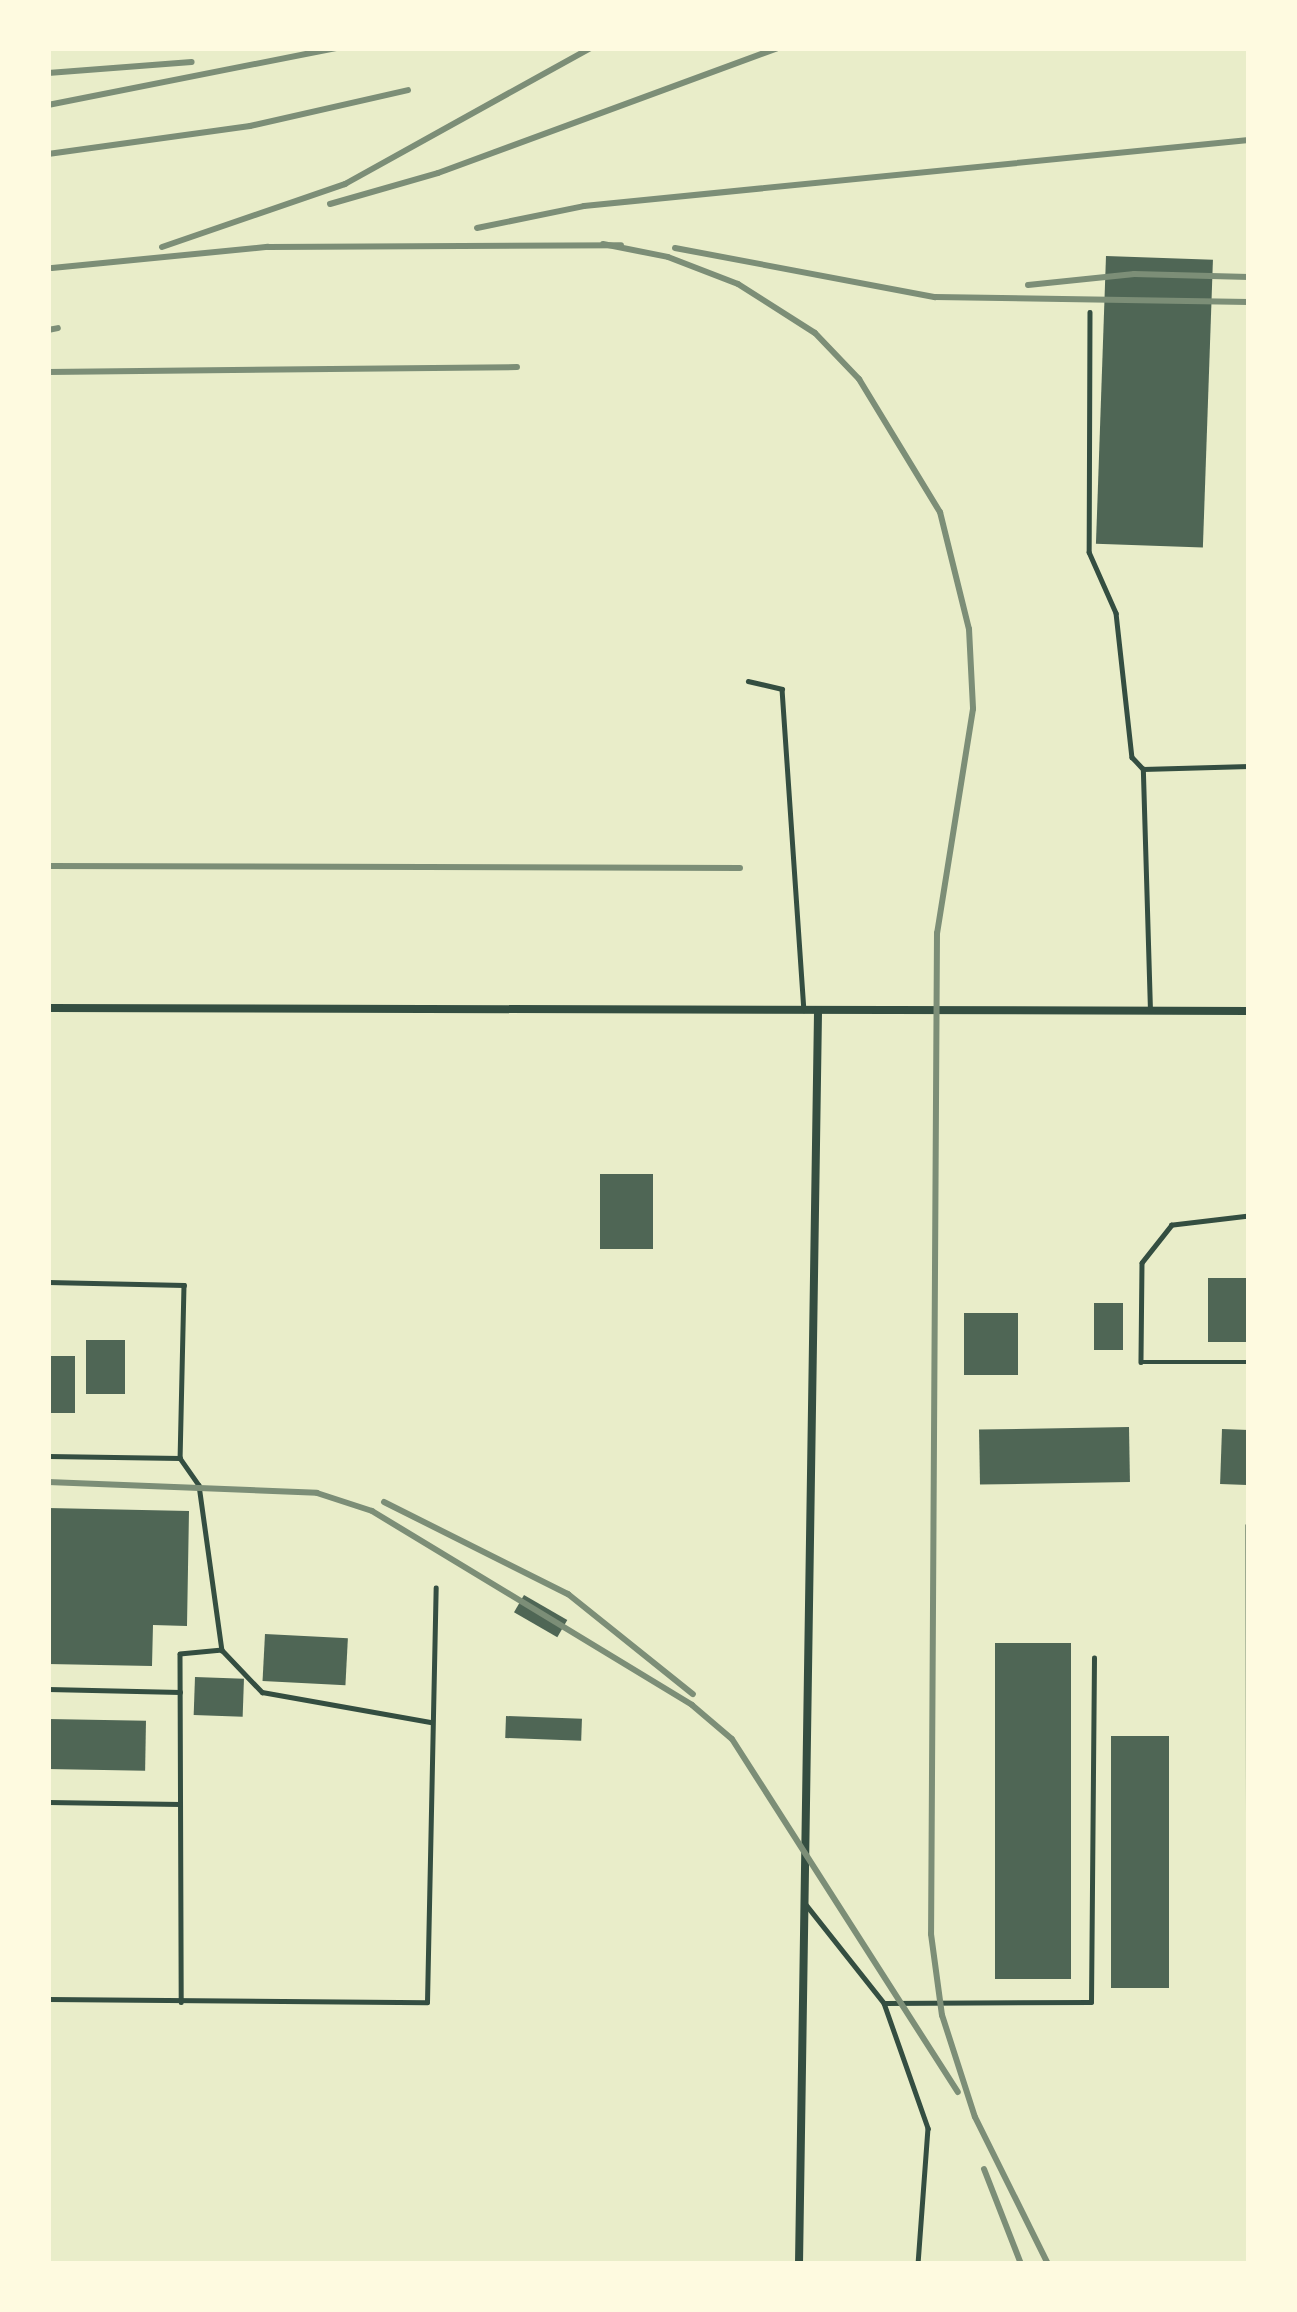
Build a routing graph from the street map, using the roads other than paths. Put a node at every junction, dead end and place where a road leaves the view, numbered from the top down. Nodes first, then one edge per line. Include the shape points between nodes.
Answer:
1 (1090, 312) dead end
2 (748, 681) dead end
3 (1249, 766) edge
4 (1143, 769) junction
5 (48, 1008) edge
6 (804, 1010) junction
7 (818, 1010) junction
8 (1150, 1011) junction
9 (1249, 1011) edge
10 (1249, 1216) edge
11 (48, 1282) edge
12 (1249, 1362) edge
13 (48, 1456) edge
14 (180, 1458) junction
15 (1248, 1525) edge
16 (436, 1588) dead end
17 (222, 1650) junction
18 (1094, 1658) dead end
19 (48, 1689) edge
20 (180, 1692) junction
21 (431, 1721) junction
22 (48, 1802) edge
23 (180, 1804) junction
24 (805, 1902) junction
25 (48, 2000) edge
26 (181, 2002) junction
27 (884, 2003) junction
28 (1249, 2120) edge
29 (799, 2264) edge
30 (918, 2264) edge

1 - 4 lane via 1089,552 1116,613 1132,757
2 - 6 lane via 782,689
3 - 4 lane
4 - 8 lane
5 - 6 street
6 - 7 street
7 - 8 street
7 - 24 street
8 - 9 street
10 - 12 lane via 1172,1225 1142,1263 1141,1362
11 - 14 lane via 184,1285
13 - 14 lane
14 - 17 lane via 199,1485
15 - 28 lane
16 - 21 lane
17 - 20 lane via 180,1654
17 - 21 lane via 262,1691
18 - 27 lane via 1091,2002
19 - 20 lane
20 - 23 lane
21 - 26 lane via 427,2002
22 - 23 lane
23 - 26 lane
24 - 27 lane
24 - 29 street
25 - 26 lane
27 - 30 lane via 928,2128

